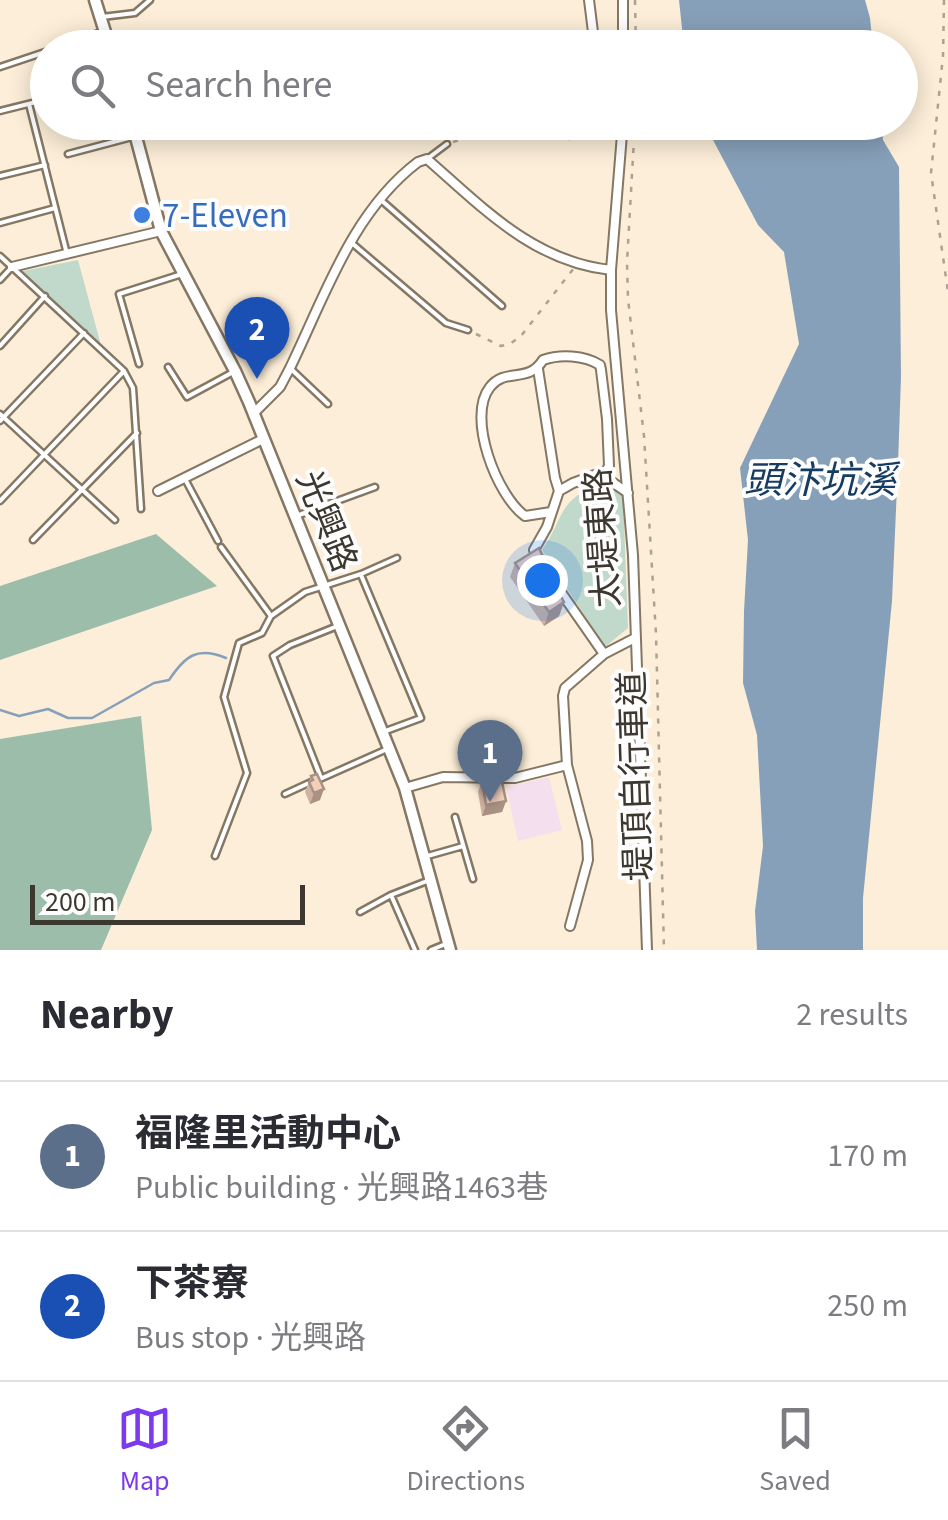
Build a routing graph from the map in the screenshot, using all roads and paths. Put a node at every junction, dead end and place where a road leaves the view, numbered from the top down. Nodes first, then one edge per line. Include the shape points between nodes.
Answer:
1 (95, 0) edge
2 (150, 0) edge
3 (589, 0) edge
4 (622, 0) edge
5 (635, 0) edge
6 (944, 0) edge
7 (102, 18) junction
8 (106, 30) edge
9 (593, 30) edge
10 (623, 30) edge
11 (636, 30) edge
12 (30, 57) edge
13 (0, 67) edge
14 (29, 104) joint
15 (30, 108) edge
16 (0, 111) edge
17 (38, 140) edge
18 (121, 140) edge
19 (137, 140) edge
20 (459, 140) edge
21 (622, 140) edge
22 (633, 140) edge
23 (447, 144) joint
24 (68, 154) dead end
25 (427, 159) junction
26 (45, 165) junction
27 (0, 176) edge
28 (380, 200) junction
29 (56, 208) junction
30 (0, 223) edge
31 (161, 232) junction
32 (351, 242) junction
33 (66, 254) junction
34 (0, 256) edge
35 (578, 263) junction
36 (12, 268) junction
37 (611, 270) junction
38 (182, 274) junction
39 (0, 280) edge
40 (948, 292) edge
41 (44, 296) junction
42 (502, 306) dead end
43 (468, 330) joint
44 (84, 332) junction
45 (0, 346) edge
46 (139, 364) dead end
47 (168, 367) dead end
48 (290, 368) junction
49 (538, 369) junction
50 (124, 370) junction
51 (235, 371) junction
52 (328, 404) dead end
53 (253, 414) junction
54 (1, 417) edge
55 (137, 432) junction
56 (644, 436) junction
57 (264, 438) junction
58 (623, 440) junction
59 (44, 455) junction
60 (599, 473) junction
61 (184, 478) junction
62 (374, 487) dead end
63 (82, 490) junction
64 (624, 490) junction
65 (158, 491) dead end
66 (560, 491) junction
67 (0, 501) edge
68 (141, 508) dead end
69 (551, 512) junction
70 (296, 516) junction
71 (115, 520) dead end
72 (33, 540) dead end
73 (397, 558) dead end
74 (546, 570) edge
75 (361, 574) junction
76 (552, 579) edge
77 (323, 585) junction
78 (271, 616) junction
79 (339, 625) junction
80 (636, 638) junction
81 (604, 654) junction
82 (383, 732) junction
83 (389, 748) junction
84 (567, 765) junction
85 (321, 778) junction
86 (405, 788) junction
87 (285, 794) dead end
88 (455, 817) dead end
89 (463, 846) junction
90 (216, 856) dead end
91 (424, 856) junction
92 (431, 879) junction
93 (473, 879) dead end
94 (391, 896) junction
95 (360, 912) dead end
96 (570, 926) dead end
97 (449, 946) edge
98 (414, 950) edge
99 (432, 950) edge
100 (647, 950) edge
101 (664, 950) edge

1 - 7 main road
2 - 7 lane via 135,13
3 - 9 street
4 - 10 street
5 - 11 path
6 - 40 path via 931,173
7 - 8 main road
12 - 13 lane
14 - 15 lane
14 - 16 lane
17 - 26 lane
18 - 24 lane
19 - 31 main road, 光興路
20 - 23 path
21 - 37 street, 太堤東路
22 - 56 path, 堤頂自行車道 via 628,299
23 - 25 lane
25 - 28 street
25 - 35 street via 525,241
26 - 27 lane
26 - 29 lane
28 - 32 street
28 - 42 lane
29 - 30 lane
29 - 33 lane
31 - 33 street
31 - 38 main road, 光興路
32 - 43 lane via 446,323
32 - 48 street
33 - 36 street
34 - 36 lane
35 - 37 street
35 - 43 path via 510,344
36 - 39 lane
36 - 41 lane
37 - 58 street, 太堤東路
38 - 46 lane via 119,294
38 - 51 main road, 光興路
41 - 44 lane
41 - 45 lane
44 - 50 lane
44 - 54 lane
47 - 51 lane via 187,397
48 - 52 lane
48 - 53 street
49 - 60 street via 558,356 600,365 609,466
49 - 66 street
49 - 69 street via 498,380 487,391 481,432 516,510 525,516
50 - 55 lane via 133,388
50 - 59 lane
51 - 53 main road, 光興路
53 - 57 main road, 光興路
54 - 59 lane
55 - 63 lane
55 - 68 lane
56 - 58 path
56 - 101 path, 堤頂自行車道
57 - 61 street
57 - 70 main road, 光興路
58 - 64 street, 太堤東路
59 - 63 lane
59 - 67 lane
60 - 64 street
60 - 66 street
61 - 65 street
61 - 78 lane via 219,544
62 - 70 lane
63 - 71 lane
63 - 72 lane
64 - 80 street, 太堤東路
66 - 69 street
69 - 74 street via 534,550
70 - 77 main road, 光興路
73 - 75 lane
75 - 77 lane
75 - 82 lane via 421,718
76 - 81 street
77 - 78 lane
77 - 79 main road, 光興路
78 - 90 lane via 262,632 239,643 224,697 247,772
79 - 82 main road, 光興路
79 - 85 lane via 273,656
80 - 81 street
80 - 100 street, 太堤東路
81 - 84 street via 565,688
82 - 83 main road, 光興路
83 - 85 lane
83 - 86 main road, 光興路
84 - 86 street via 514,778 444,778
84 - 96 street via 588,860
85 - 87 lane
86 - 91 main road, 光興路
88 - 89 lane
89 - 91 lane
89 - 93 lane
91 - 92 main road, 光興路
92 - 94 lane
92 - 97 main road, 光興路
94 - 95 lane
94 - 98 lane
97 - 99 lane

